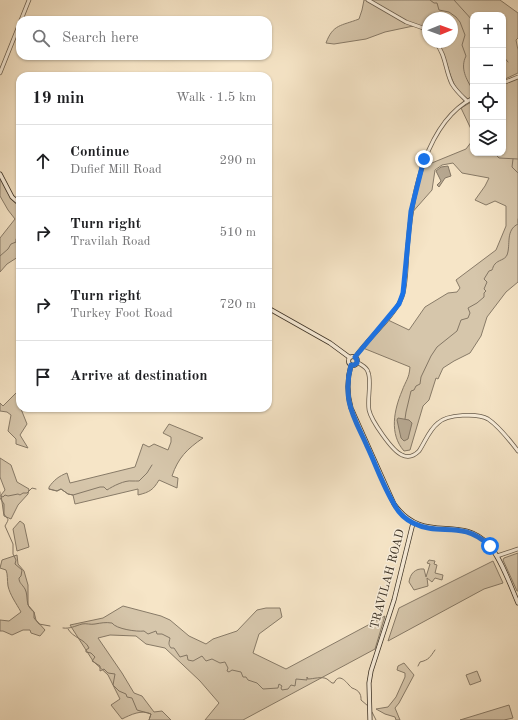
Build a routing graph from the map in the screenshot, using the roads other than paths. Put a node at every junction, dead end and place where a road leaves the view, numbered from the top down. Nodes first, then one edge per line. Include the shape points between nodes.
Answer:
1 (29, 0) edge
2 (368, 0) edge
3 (23, 16) edge
4 (422, 28) edge
5 (16, 33) edge
6 (440, 48) edge
7 (0, 73) edge
8 (518, 76) edge
9 (506, 82) edge
10 (470, 100) edge
11 (467, 101) junction
12 (0, 174) edge
13 (16, 200) edge
14 (272, 310) edge
15 (349, 357) junction
16 (355, 357) junction
17 (357, 362) junction
18 (351, 365) junction
19 (518, 451) edge
20 (413, 523) junction
21 (518, 549) edge
22 (497, 556) junction
23 (518, 603) edge
24 (370, 720) edge

1 - 3 street
2 - 4 street via 406,22
5 - 7 street
6 - 11 street via 452,83
8 - 9 street
10 - 11 street
11 - 16 street via 443,126 424,159 411,211 402,298
12 - 13 main road
14 - 15 main road via 330,343
15 - 16 main road
15 - 18 main road via 348,362
16 - 17 main road
17 - 18 main road
17 - 19 street via 369,373 369,404 373,422 400,454 415,454 437,423 458,415 488,420
18 - 20 main road, TRAVILAH ROAD via 348,394 354,416 394,504
20 - 22 main road via 429,528 471,532 483,539
20 - 24 main road, TRAVILAH ROAD via 394,600 371,671
21 - 22 street
22 - 23 main road

